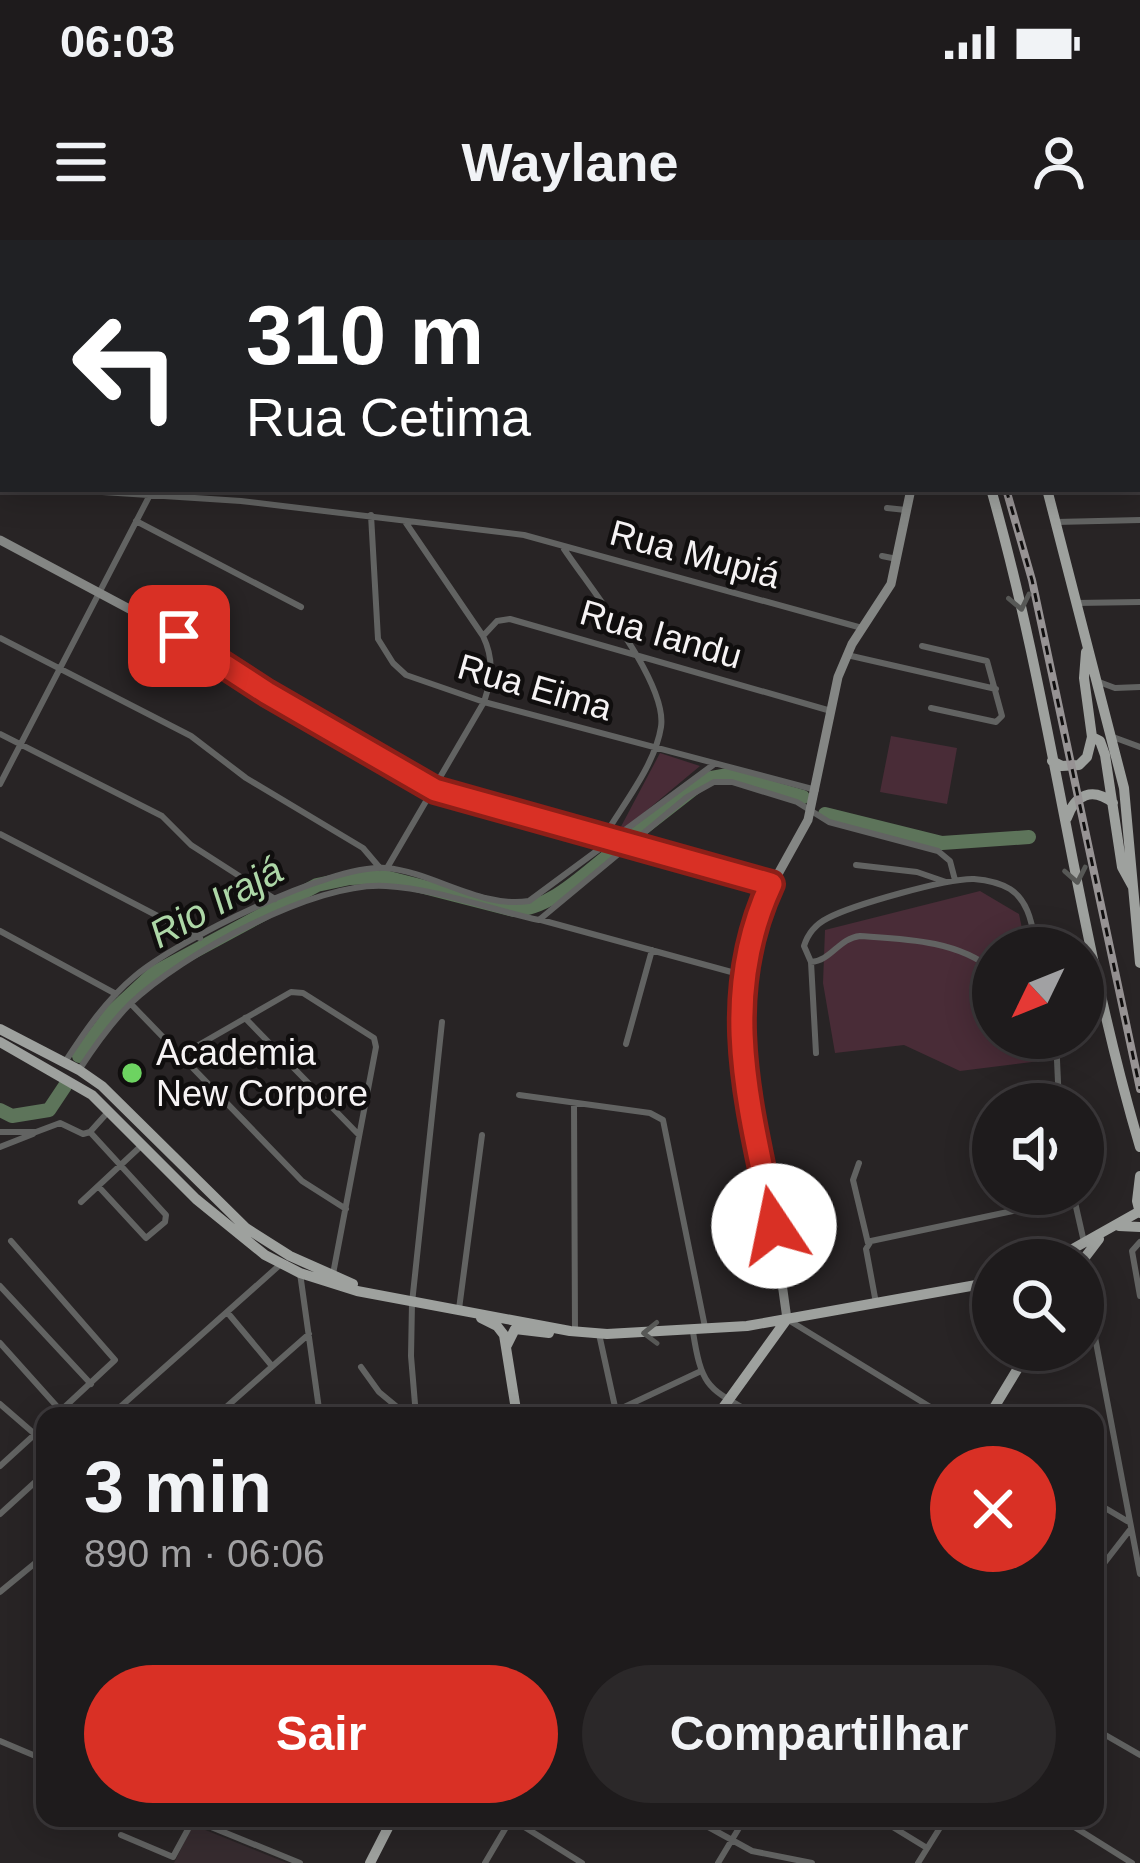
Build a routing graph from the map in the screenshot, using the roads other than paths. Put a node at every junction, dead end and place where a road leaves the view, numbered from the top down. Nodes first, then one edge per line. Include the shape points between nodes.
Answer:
1 (152, 492) edge
2 (909, 492) edge
3 (992, 492) edge
4 (1047, 492) edge
5 (887, 508) dead end
6 (906, 510) junction
7 (371, 515) junction
8 (136, 520) junction
9 (1140, 520) edge
10 (1056, 522) junction
11 (406, 523) junction
12 (0, 540) edge
13 (562, 546) junction
14 (882, 556) dead end
15 (897, 559) junction
16 (99, 592) junction
17 (1140, 602) edge
18 (1076, 603) junction
19 (301, 607) dead end
20 (862, 628) junction
21 (483, 636) junction
22 (0, 638) edge
23 (1086, 639) junction
24 (922, 646) dead end
25 (635, 655) junction
26 (846, 655) junction
27 (60, 670) junction
28 (1099, 682) junction
29 (1140, 687) edge
30 (1115, 688) junction
31 (996, 689) junction
32 (1103, 699) junction
33 (484, 702) junction
34 (931, 708) dead end
35 (831, 711) junction
36 (0, 734) edge
37 (1092, 737) junction
38 (1113, 737) junction
39 (21, 745) junction
40 (1140, 747) edge
41 (654, 748) junction
42 (1052, 761) junction
43 (712, 765) junction
44 (0, 784) edge
45 (435, 790) junction
46 (816, 790) junction
47 (1113, 802) junction
48 (811, 812) junction
49 (1066, 820) junction
50 (0, 834) edge
51 (604, 836) junction
52 (616, 840) junction
53 (630, 844) junction
54 (856, 865) dead end
55 (383, 868) junction
56 (951, 882) junction
57 (771, 884) junction
58 (1136, 890) junction
59 (275, 899) junction
60 (539, 920) junction
61 (1032, 927) edge
62 (0, 932) edge
63 (200, 938) junction
64 (652, 950) junction
65 (972, 956) edge
66 (1140, 960) edge
67 (811, 962) junction
68 (746, 976) junction
69 (116, 994) junction
70 (130, 1004) junction
71 (245, 1018) junction
72 (442, 1022) dead end
73 (0, 1029) edge
74 (0, 1042) edge
75 (626, 1044) dead end
76 (816, 1053) dead end
77 (183, 1054) junction
78 (64, 1062) junction
79 (79, 1070) junction
80 (519, 1095) dead end
81 (574, 1102) junction
82 (110, 1110) junction
83 (0, 1132) edge
84 (37, 1132) junction
85 (90, 1132) junction
86 (359, 1135) junction
87 (482, 1135) dead end
88 (142, 1145) junction
89 (0, 1147) edge
90 (1140, 1148) edge
91 (859, 1163) dead end
92 (121, 1165) junction
93 (1140, 1176) edge
94 (98, 1186) junction
95 (81, 1202) dead end
96 (346, 1209) junction
97 (1140, 1212) edge
98 (990, 1215) edge
99 (1140, 1227) edge
100 (1111, 1228) junction
101 (1090, 1239) edge
102 (1100, 1239) edge
103 (11, 1241) dead end
104 (1140, 1242) edge
105 (868, 1243) junction
106 (285, 1260) junction
107 (300, 1273) junction
108 (333, 1274) junction
109 (0, 1286) edge
110 (972, 1286) edge
111 (372, 1293) junction
112 (1140, 1296) edge
113 (412, 1303) junction
114 (877, 1304) junction
115 (460, 1309) junction
116 (227, 1312) junction
117 (787, 1318) junction
118 (573, 1331) junction
119 (699, 1331) junction
120 (309, 1334) junction
121 (598, 1334) junction
122 (0, 1342) edge
123 (506, 1348) junction
124 (272, 1366) junction
125 (362, 1367) dead end
126 (1016, 1371) edge
127 (1099, 1371) edge
128 (699, 1372) junction
129 (91, 1384) junction
130 (728, 1401) junction
131 (0, 1404) edge
132 (53, 1407) edge
133 (65, 1407) edge
134 (120, 1407) edge
135 (227, 1407) edge
136 (319, 1407) edge
137 (400, 1407) edge
138 (412, 1407) edge
139 (516, 1407) edge
140 (614, 1407) edge
141 (630, 1407) edge
142 (724, 1407) edge
143 (740, 1407) edge
144 (930, 1407) edge
145 (994, 1407) edge
146 (34, 1434) joint
147 (0, 1466) edge
148 (36, 1481) edge
149 (1104, 1507) edge
150 (0, 1514) edge
151 (1127, 1520) junction
152 (1129, 1531) junction
153 (36, 1562) edge
154 (1104, 1563) edge
155 (1140, 1568) edge
156 (0, 1592) edge
157 (1104, 1734) edge
158 (0, 1742) edge
159 (1140, 1755) edge
160 (36, 1756) edge
161 (187, 1827) edge
162 (211, 1827) edge
163 (388, 1827) edge
164 (505, 1827) edge
165 (524, 1827) edge
166 (707, 1827) edge
167 (740, 1827) edge
168 (893, 1827) edge
169 (940, 1827) edge
170 (1074, 1827) edge
171 (122, 1835) dead end
172 (731, 1841) junction
173 (927, 1848) junction
174 (300, 1863) edge
175 (370, 1863) edge
176 (485, 1863) edge
177 (582, 1863) edge
178 (718, 1863) edge
179 (812, 1863) edge
180 (919, 1863) edge
181 (1132, 1863) edge

1 - 7 street, Rua Mupiá
1 - 8 street
2 - 6 street
3 -> 42 main road
4 - 10 main road
5 - 6 street
6 - 15 street
7 - 11 street, Rua Mupiá
7 - 33 street, Rua Eima via 382,648 414,680
8 - 16 street
8 - 19 street
9 - 10 street
10 - 18 main road
11 - 13 street, Rua Mupiá
11 - 21 street
12 - 16 street
13 - 20 street, Rua Mupiá
13 - 25 street
14 - 15 street
15 - 20 street via 887,594
16 - 27 street
16 - 45 street
17 - 18 street
18 - 23 main road
20 - 26 street
21 - 25 street, Rua Iandu via 505,618
21 - 33 street via 492,665
22 - 27 street
23 - 28 main road
23 - 37 main road
24 - 31 street via 984,658
25 - 35 street, Rua Iandu
25 - 41 street via 660,704
26 - 31 street
26 - 35 street
27 - 39 street
27 - 55 street via 190,736
28 - 30 street
28 - 32 main road
29 - 30 street
30 - 32 street
31 - 34 street via 999,721
32 - 38 main road
33 - 41 street, Rua Eima
33 - 45 street
35 - 46 street
36 - 39 street
37 - 42 main road via 1079,765
37 - 47 main road via 1100,741
38 - 40 street
38 - 58 main road
39 - 44 street
39 - 59 street via 162,816 191,845
41 - 43 street, Rua Eima
41 - 51 street
42 - 49 main road
43 - 46 street, Rua Eima
43 - 52 street
45 - 51 street
45 - 55 street
46 - 48 street
47 - 49 main road via 1080,796
47 - 58 main road via 1122,868
48 - 53 street via 778,795 714,782
48 - 56 street via 938,851 950,861
48 - 57 street
49 -> 90 main road via 1114,1061
50 - 63 street
51 - 52 street
52 - 53 street
52 - 55 street via 519,903
53 - 57 street
53 - 60 street
54 - 56 street
55 - 59 street via 316,880
56 - 61 street via 988,881 1016,893
56 - 67 street via 827,919 806,938
57 - 68 street
58 - 66 main road
59 - 63 street
60 - 64 street
60 - 70 street via 403,888 335,890 184,963
62 - 69 street
63 - 69 street via 151,963
64 - 68 street
64 - 75 street
65 - 67 street via 860,936
67 - 76 street
68 - 117 street via 741,1062
69 - 78 street
70 - 77 street
70 - 79 street
71 - 77 street
71 - 86 street
71 - 86 street via 296,992 370,1035 376,1047
72 - 113 street
73 - 78 main road
74 - 82 main road
77 - 96 street via 302,1180
78 - 79 main road
79 - 106 main road
80 - 81 street
81 - 118 street
81 - 119 street via 663,1120
82 - 85 street
82 - 88 main road
83 - 84 street
84 - 85 street via 60,1123
84 - 89 street
85 - 92 street
86 - 96 street
87 - 115 street
88 - 92 street
88 - 106 main road via 226,1226
91 - 105 street via 854,1186
92 - 94 street
92 - 94 street via 165,1222 142,1236
93 - 97 main road
94 - 95 street
96 - 108 street
97 - 100 main road
98 - 105 street
99 - 100 main road
100 - 101 main road
100 - 102 main road
103 - 129 street via 110,1352 115,1362
104 - 112 street via 1132,1260
105 - 114 street
106 - 107 main road
106 - 108 main road
106 - 116 street
107 - 111 main road
107 - 120 street
108 - 111 main road
109 - 129 street
110 - 114 main road
111 - 113 main road
113 - 115 main road
113 - 138 street
114 - 117 main road
115 - 118 main road
115 - 123 main road via 497,1325
116 - 124 street
116 - 134 street
117 - 119 main road
117 - 130 main road
117 - 144 street
118 - 121 main road
118 - 123 main road via 515,1329
119 -> 121 main road
119 - 128 street
120 - 124 street
120 - 136 street
121 - 140 street
122 - 132 street
123 - 139 main road
124 - 135 street
125 - 137 street
126 - 145 main road
127 - 151 street
128 - 130 street
128 - 141 street
129 - 133 street
130 - 142 main road
130 - 143 street
131 - 146 street
146 - 147 street
148 - 150 street
149 - 151 street
151 - 152 street
152 - 154 street
152 - 155 street
153 - 156 street
157 - 159 street
158 - 160 street
161 - 171 street via 173,1857
162 - 174 street
163 - 175 main road
164 - 176 street
165 - 177 street
166 - 172 street
167 - 172 street
168 - 173 street
169 - 173 street
170 - 181 street
172 - 178 street
172 - 179 street
173 - 180 street

